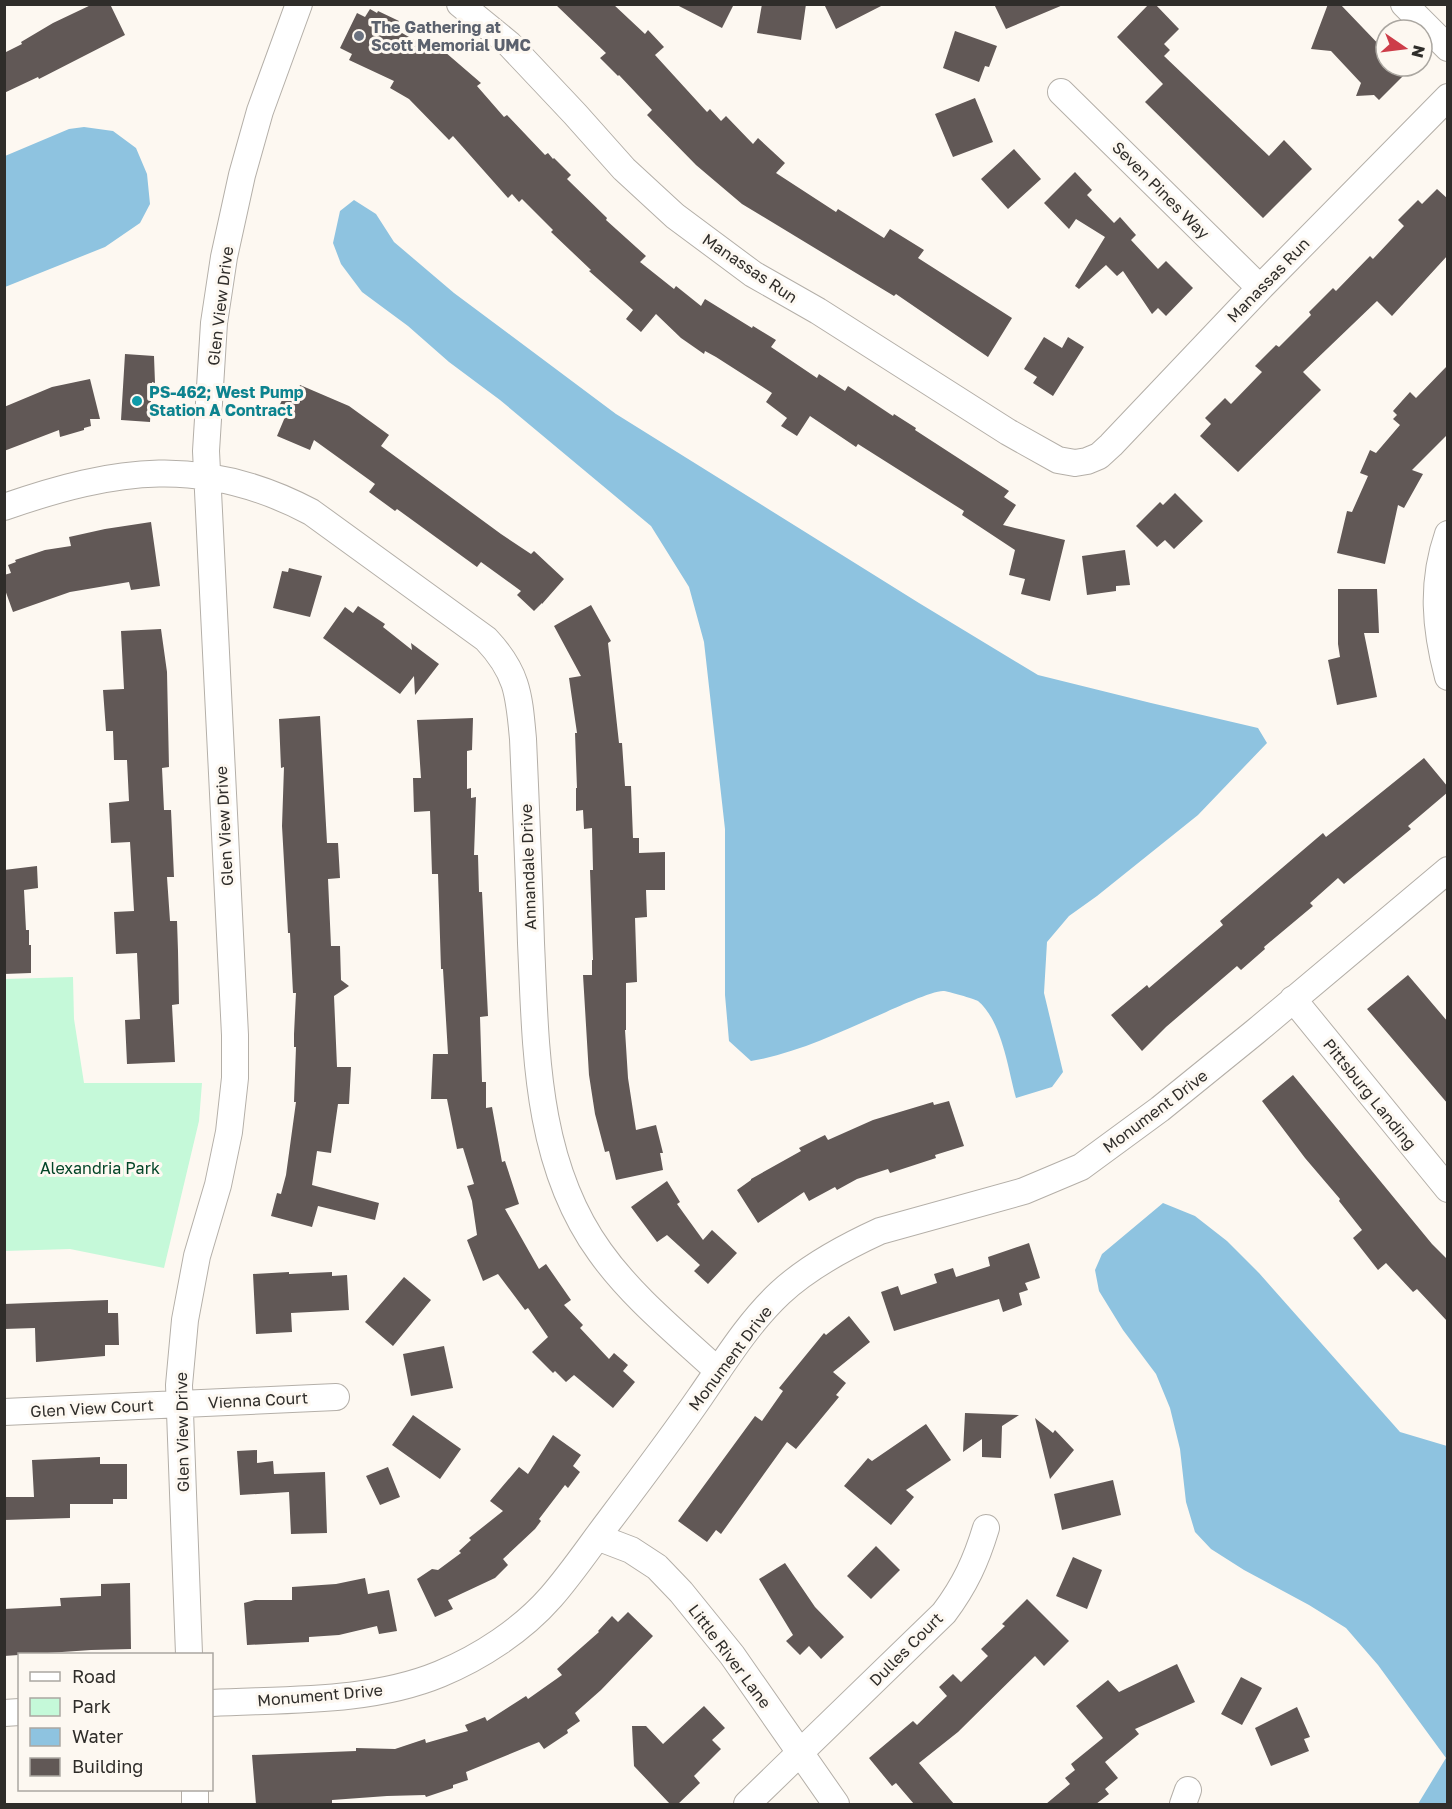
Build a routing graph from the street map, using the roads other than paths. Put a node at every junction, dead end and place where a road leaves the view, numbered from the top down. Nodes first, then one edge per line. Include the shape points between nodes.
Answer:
1 (299, 4) edge
2 (460, 4) edge
3 (1404, 4) edge
4 (1448, 48) edge
5 (1061, 92) dead end
6 (1448, 97) edge
7 (1260, 288) junction
8 (207, 476) junction
9 (4, 507) edge
10 (1448, 534) edge
11 (1448, 677) edge
12 (1448, 870) edge
13 (1293, 999) junction
14 (1448, 1189) edge
15 (717, 1371) junction
16 (336, 1397) dead end
17 (179, 1404) junction
18 (4, 1412) edge
19 (986, 1528) dead end
20 (597, 1537) junction
21 (189, 1653) edge
22 (213, 1703) edge
23 (800, 1753) junction
24 (747, 1804) edge
25 (836, 1804) edge

1 - 8 street, Glen View Drive via 260,111 224,257 214,323
2 - 7 street, Manassas Run via 509,44 624,169 675,216 730,258 1058,460 1090,471 1099,456
3 - 4 street
5 - 7 street, Seven Pines Way
6 - 7 street, Manassas Run
8 - 9 street, Annandale Drive via 126,475 80,483
8 - 15 street, Annandale Drive via 282,496 311,512 486,639 512,674 523,739 538,1081 547,1131 581,1223 599,1251 625,1284
8 - 17 street, Glen View Drive via 235,1078 229,1132 185,1320
10 - 11 street via 1438,573 1436,603 1439,641
12 - 13 street, Monument Drive
13 - 14 street, Pittsburg Landing
13 - 15 street, Monument Drive via 1160,1109 1081,1167 1023,1191 880,1231 821,1261 753,1322
15 - 20 street, Monument Drive
16 - 17 street, Vienna Court
17 - 18 street, Glen View Court
17 - 21 street, Glen View Drive
19 - 23 street, Dulles Court via 977,1559 944,1613
20 - 22 street, Monument Drive via 550,1598 513,1632 440,1674 358,1695
20 - 23 street, Little River Lane via 631,1550 681,1592 732,1655
23 - 24 street, Dulles Court
23 - 25 street, Little River Lane

